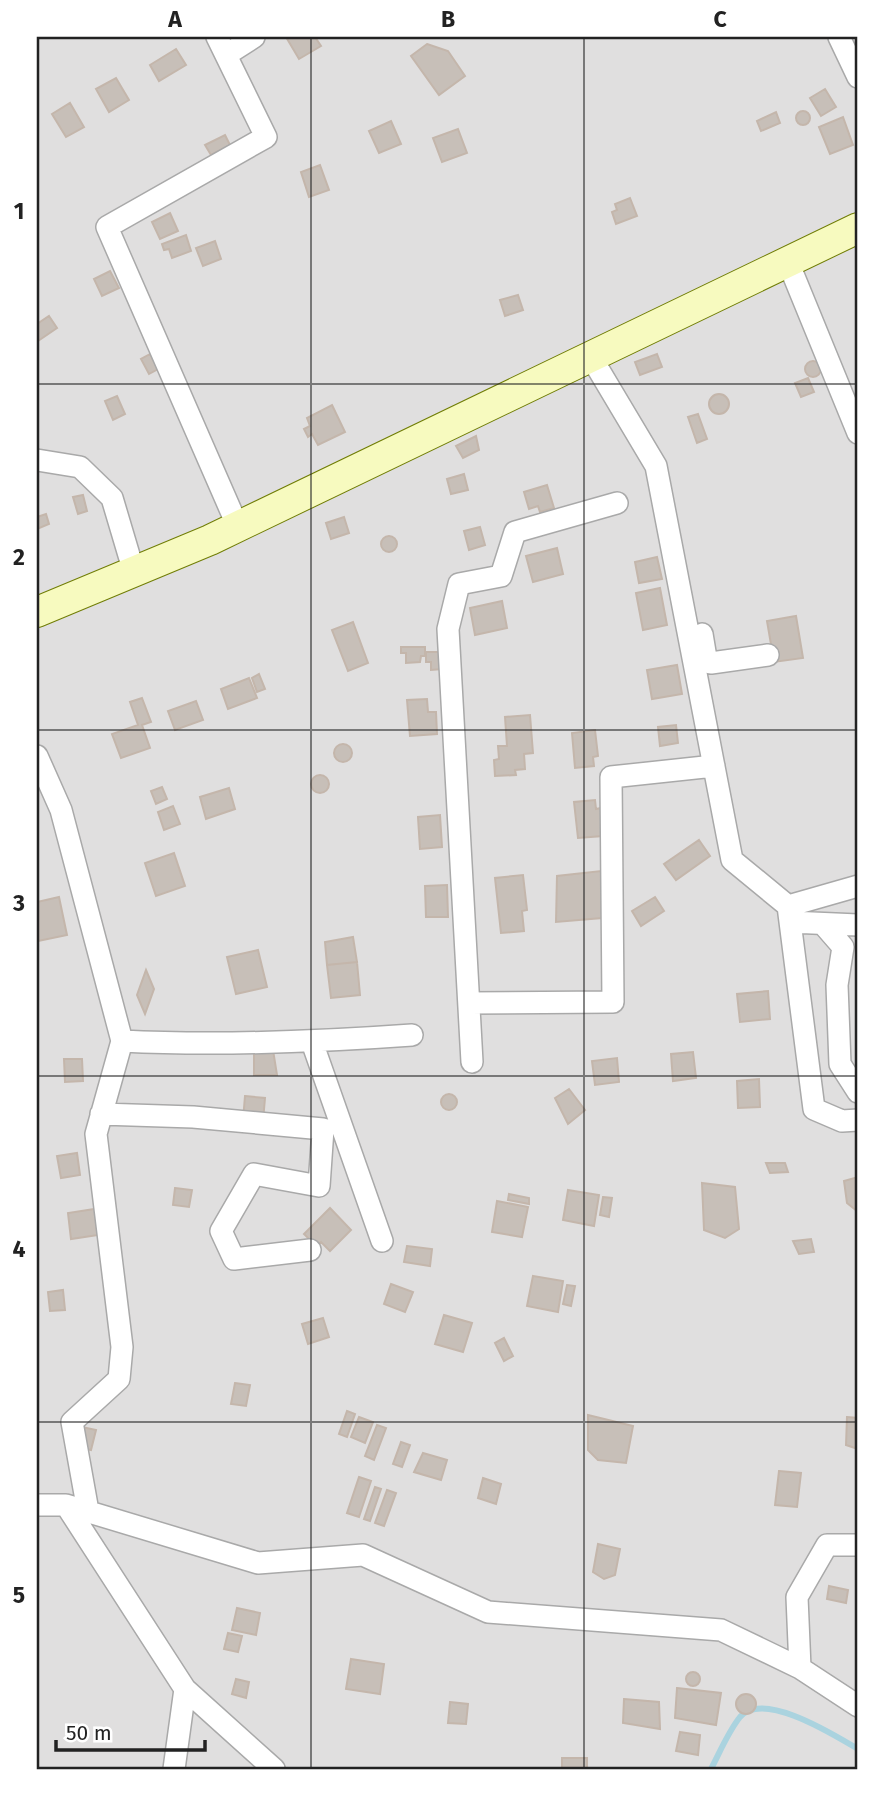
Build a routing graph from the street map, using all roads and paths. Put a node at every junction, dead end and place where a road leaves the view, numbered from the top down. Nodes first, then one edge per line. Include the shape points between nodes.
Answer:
1 (254, 37) edge
2 (839, 37) edge
3 (222, 46) edge
4 (858, 77) edge
5 (858, 228) edge
6 (788, 262) junction
7 (591, 357) junction
8 (858, 433) edge
9 (37, 460) edge
10 (662, 493) junction
11 (617, 503) dead end
12 (238, 527) junction
13 (134, 572) junction
14 (37, 612) edge
15 (768, 655) dead end
16 (37, 756) edge
17 (714, 766) junction
18 (858, 886) edge
19 (789, 914) junction
20 (823, 924) junction
21 (858, 925) edge
22 (469, 1003) junction
23 (412, 1035) dead end
24 (122, 1041) junction
25 (312, 1042) junction
26 (472, 1062) dead end
27 (858, 1092) edge
28 (101, 1114) junction
29 (858, 1120) edge
30 (382, 1241) dead end
31 (310, 1250) dead end
32 (37, 1505) edge
33 (66, 1505) junction
34 (88, 1511) junction
35 (858, 1545) edge
36 (800, 1668) junction
37 (185, 1689) junction
38 (858, 1706) edge
39 (174, 1769) edge
40 (274, 1769) edge

1 - 3 street
2 - 4 street
3 - 12 street via 266,136 107,228
5 - 6 main road
6 - 7 main road
6 - 8 street
7 - 10 street via 656,466
7 - 12 main road
9 - 13 street via 80,467 112,498
10 - 15 street via 678,499 706,658 711,663
10 - 17 street
11 - 22 street via 515,532 501,576 459,583 448,629
12 - 13 main road
13 - 14 main road
16 - 24 street via 61,810
17 - 19 street via 732,860
17 - 22 street via 611,777 613,1002
18 - 19 street
19 - 20 street
19 - 29 street via 814,1109 842,1121
20 - 21 street
20 - 27 street via 842,947 837,985 840,1064
22 - 26 street
23 - 25 street
24 - 25 street
24 - 28 street
25 - 30 street
28 - 31 street via 323,1129 319,1186 254,1174 221,1231 234,1259
28 - 34 street via 96,1134 122,1347 119,1379 72,1423
32 - 33 street
33 - 34 street
33 - 37 street
34 - 36 street via 258,1563 363,1555 488,1612 721,1630
35 - 36 street via 827,1545 797,1597
36 - 38 street
37 - 39 street
37 - 40 street

